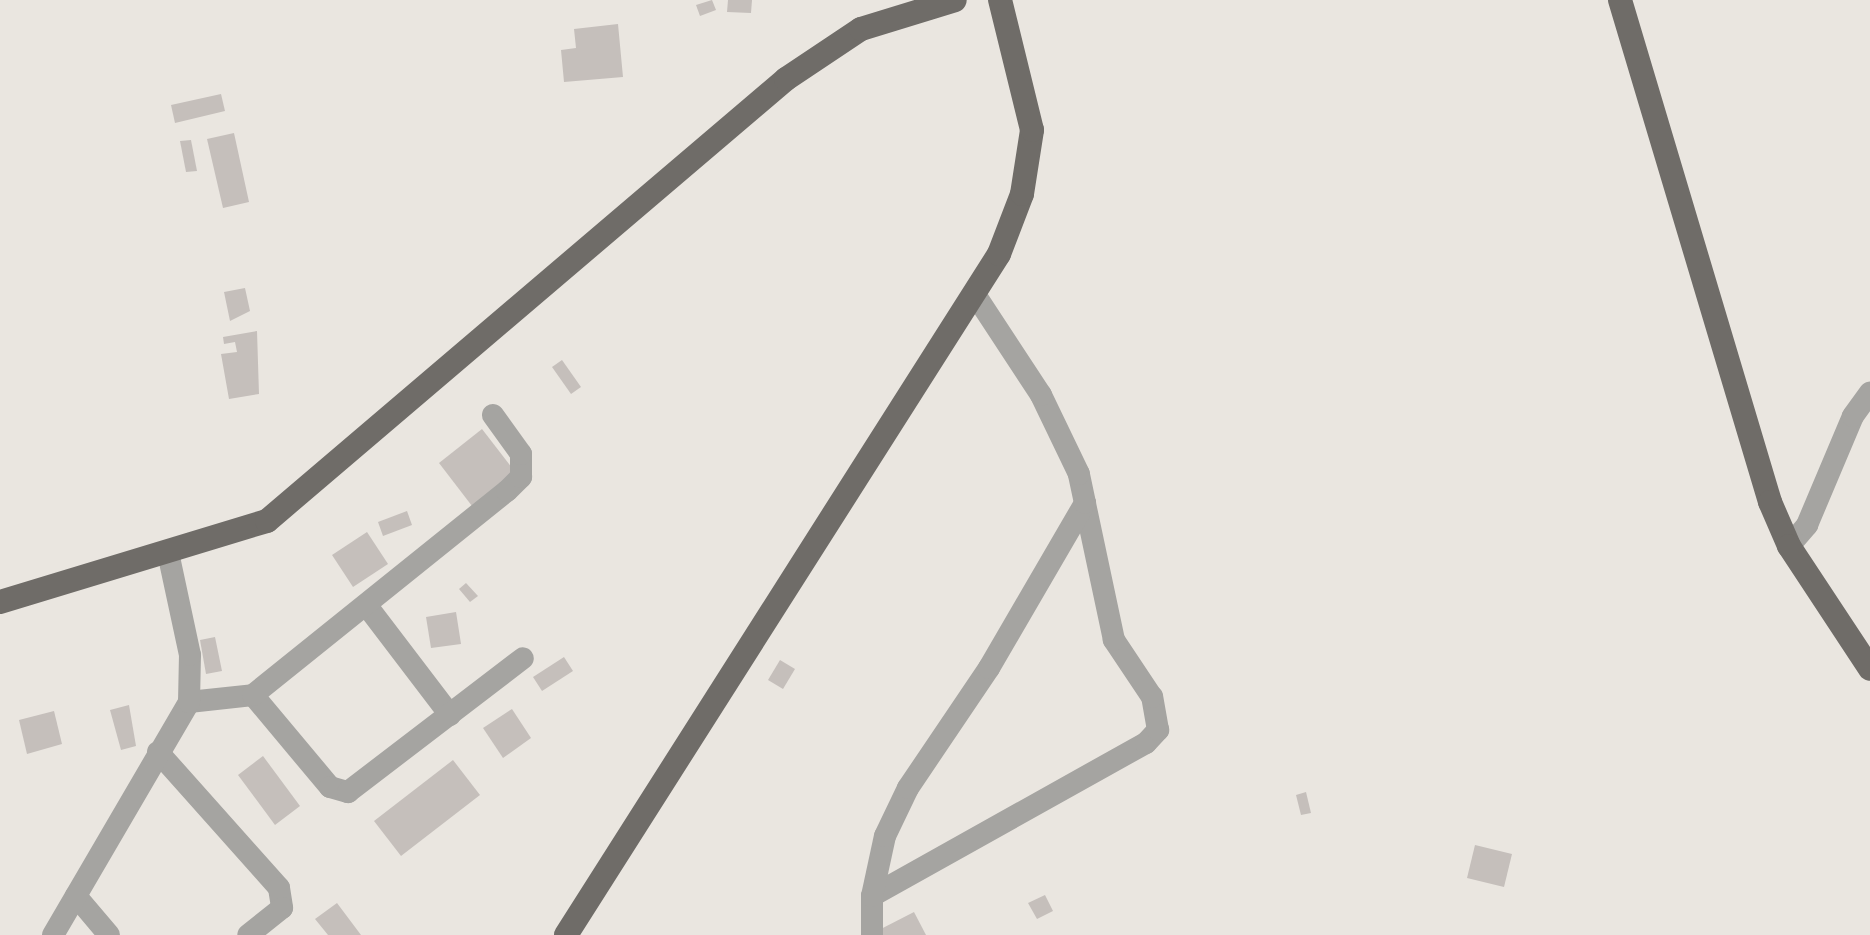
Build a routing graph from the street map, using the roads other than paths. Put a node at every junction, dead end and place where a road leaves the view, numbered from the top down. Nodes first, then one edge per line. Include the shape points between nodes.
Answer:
1 (955, 0) edge
2 (1000, 0) edge
3 (1620, 0) edge
4 (907, 8) edge
5 (974, 293) junction
6 (1870, 393) edge
7 (493, 415) dead end
8 (1085, 503) junction
9 (1789, 546) junction
10 (168, 552) junction
11 (0, 602) edge
12 (367, 606) junction
13 (523, 658) dead end
14 (1870, 669) edge
15 (253, 695) junction
16 (189, 702) junction
17 (450, 715) junction
18 (158, 752) junction
19 (76, 896) junction
20 (872, 896) junction
21 (53, 935) edge
22 (109, 935) edge
23 (248, 935) edge
24 (566, 935) edge
25 (872, 935) edge

1 - 4 main road
2 - 5 main road via 1032,130 1022,194 999,254
3 - 9 main road
4 - 10 main road via 861,29 763,98 267,521
5 - 8 street via 1041,395 1079,474
5 - 24 main road
6 - 9 street via 1853,416 1807,525
7 - 12 street via 521,454 521,477
8 - 20 street via 998,654 908,788 885,836
8 - 20 street via 1114,640 1152,697 1158,730 1146,743
9 - 14 main road
10 - 11 main road
10 - 16 street via 192,666
12 - 15 street
12 - 17 street
13 - 17 street
15 - 16 street
15 - 17 street via 338,792 360,785
16 - 18 street
18 - 19 street
18 - 23 street via 279,888 282,908
19 - 21 street
19 - 22 street
20 - 25 street

